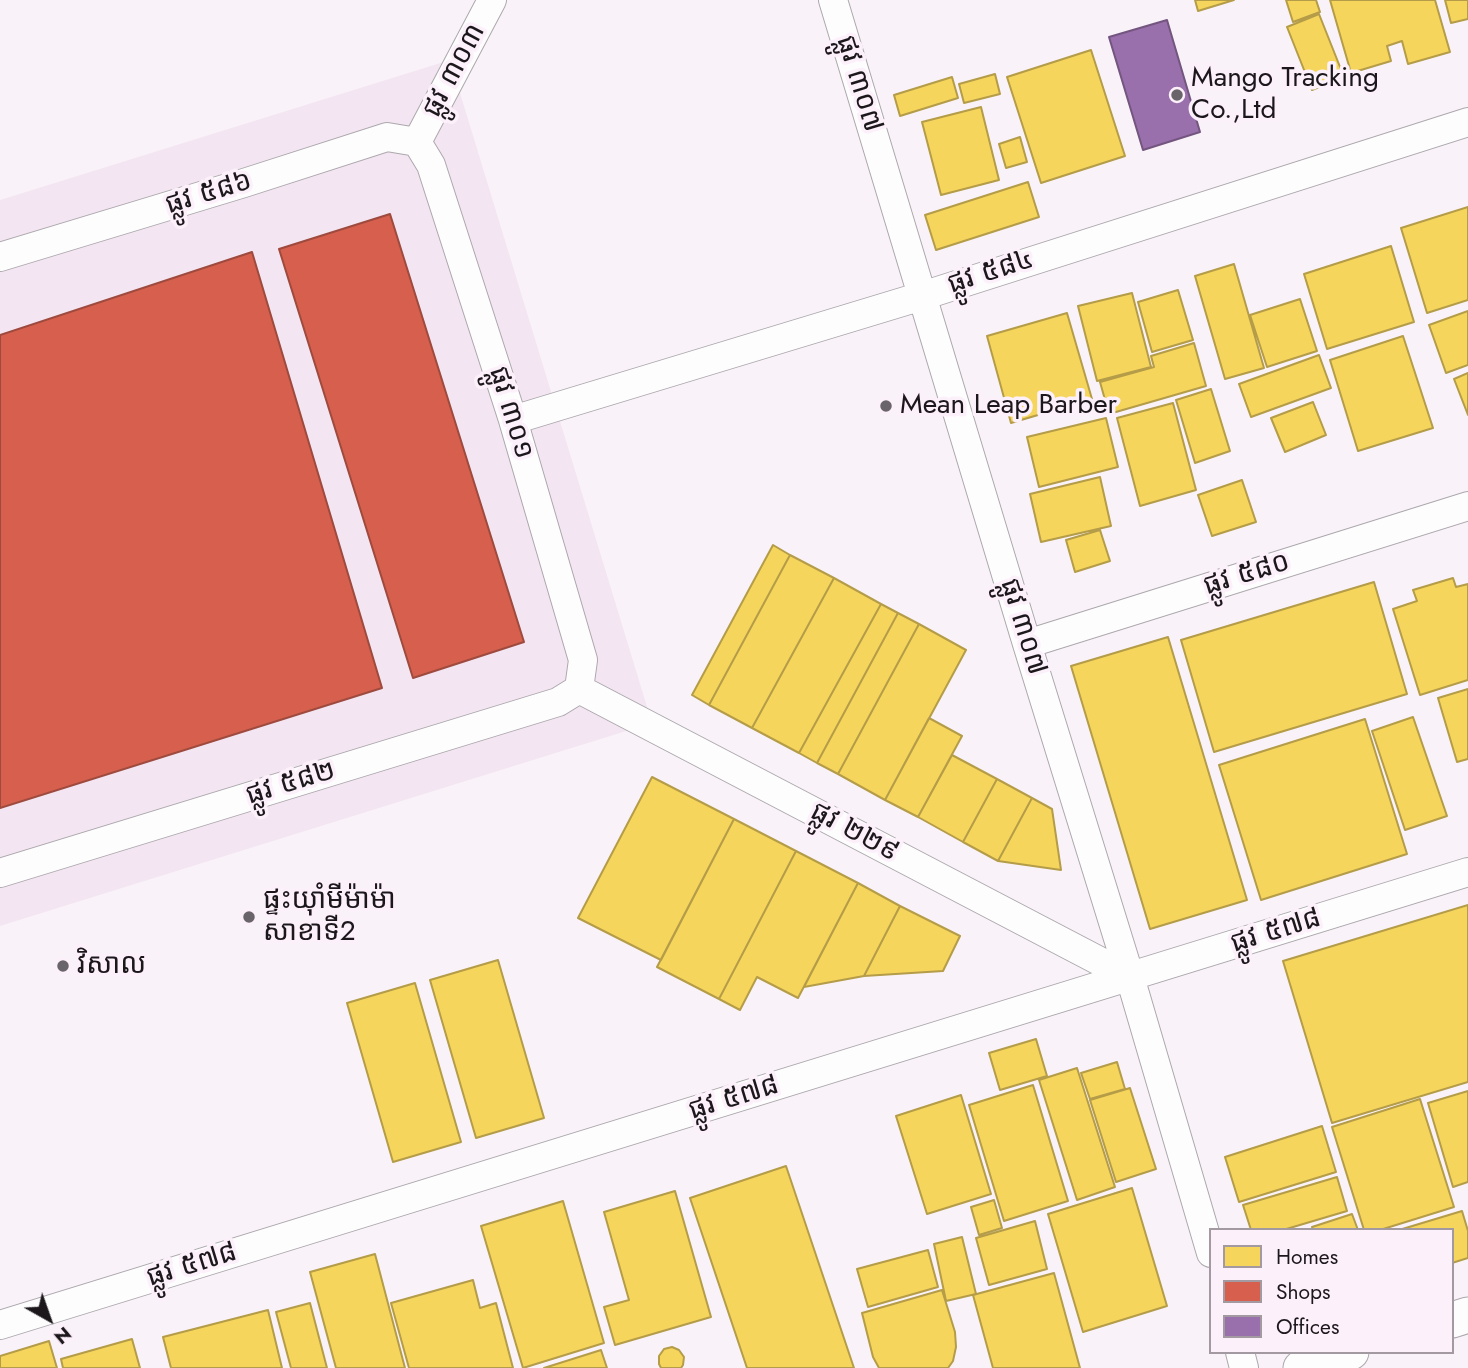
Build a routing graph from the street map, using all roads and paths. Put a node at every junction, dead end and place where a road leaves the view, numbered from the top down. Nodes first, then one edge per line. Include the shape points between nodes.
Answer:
1 (492, 0) edge
2 (833, 0) edge
3 (1468, 122) edge
4 (417, 142) junction
5 (0, 257) edge
6 (922, 296) junction
7 (513, 420) junction
8 (1468, 506) edge
9 (1027, 643) junction
10 (579, 689) junction
11 (1468, 872) edge
12 (0, 873) edge
13 (1130, 977) junction
14 (1209, 1246) edge
15 (0, 1325) edge
16 (1345, 1354) edge
17 (1301, 1368) edge

1 - 4 street, ផ្លូវ ៣០៣
2 - 6 street, ផ្លូវ ៣០៧
3 - 6 street, ផ្លូវ ៥៨៤
4 - 5 street, ផ្លូវ ៥៨៦ via 387,137
4 - 7 street, ផ្លូវ ៣០១ via 431,165
6 - 7 street, ផ្លូវ ៥៨៤
6 - 9 street, ផ្លូវ ៣០៧
7 - 10 street, ផ្លូវ ៣០១ via 583,660
8 - 9 street, ផ្លូវ ៥៨០
9 - 13 street, ផ្លូវ ៣០៧
10 - 12 street, ផ្លូវ ៥៨២ via 558,702
10 - 13 street, ផ្លូវ ២២៩
11 - 13 street, ផ្លូវ ៥៧៨
13 - 14 street, ផ្លូវ ៣០៧
13 - 15 street, ផ្លូវ ៥៧៨
16 - 17 street

